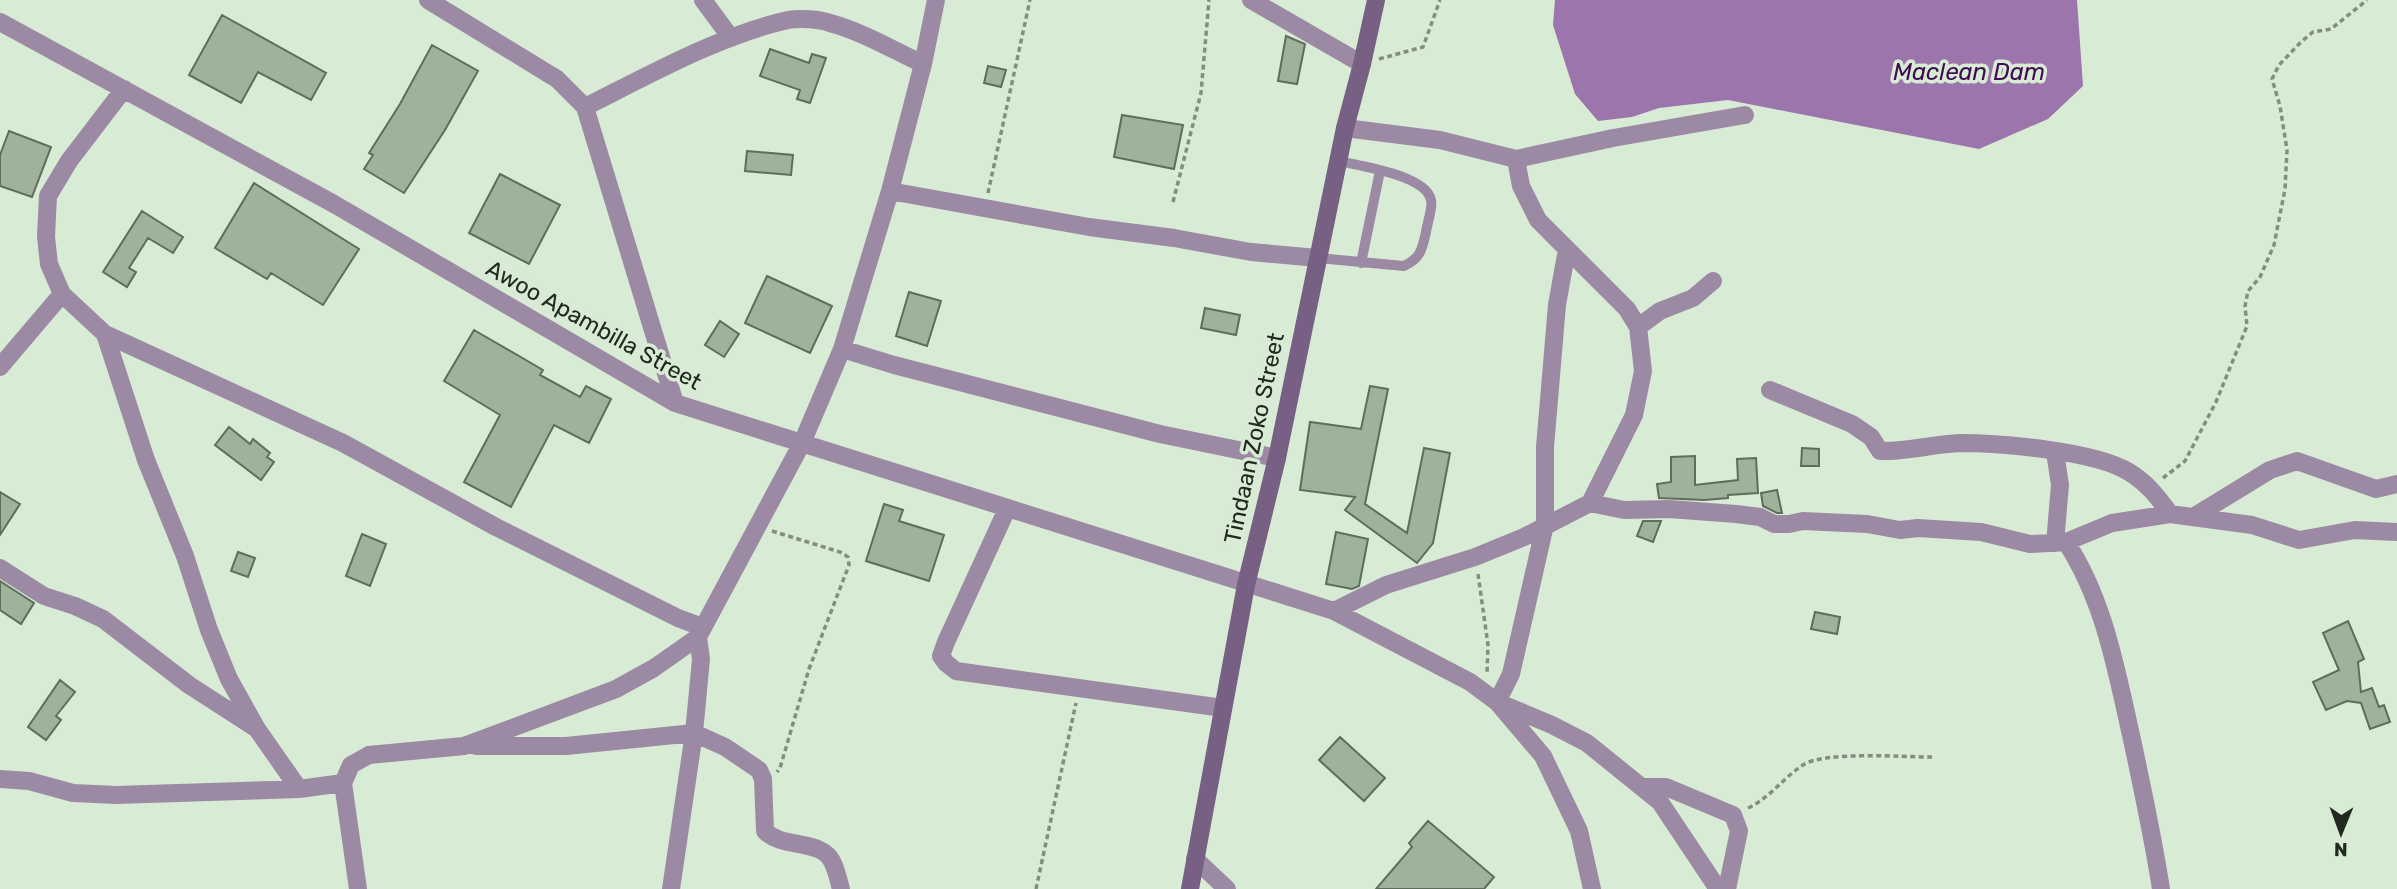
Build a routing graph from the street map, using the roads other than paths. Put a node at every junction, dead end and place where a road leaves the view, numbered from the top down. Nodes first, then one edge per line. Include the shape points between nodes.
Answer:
1 (428, 0) edge
2 (703, 0) edge
3 (936, 0) edge
4 (1251, 0) edge
5 (1376, 0) edge
6 (0, 22) edge
7 (731, 38) junction
8 (923, 64) junction
9 (1362, 64) junction
10 (124, 89) junction
11 (585, 107) junction
12 (1745, 116) dead end
13 (1345, 128) junction
14 (1516, 159) junction
15 (1339, 161) junction
16 (1380, 171) junction
17 (890, 191) junction
18 (1567, 249) junction
19 (1318, 258) junction
20 (1361, 263) junction
21 (1713, 281) dead end
22 (62, 294) junction
23 (1638, 327) junction
24 (105, 334) junction
25 (842, 349) junction
26 (0, 367) edge
27 (1770, 390) dead end
28 (676, 403) junction
29 (803, 443) junction
30 (2055, 452) junction
31 (1277, 458) junction
32 (2397, 484) edge
33 (1590, 503) junction
34 (1007, 509) junction
35 (2170, 514) junction
36 (2195, 516) junction
37 (1545, 526) junction
38 (2397, 532) edge
39 (2061, 542) junction
40 (0, 568) edge
41 (1246, 585) junction
42 (1334, 611) junction
43 (700, 632) junction
44 (1492, 698) junction
45 (1223, 708) junction
46 (257, 729) junction
47 (694, 733) junction
48 (464, 746) junction
49 (0, 779) edge
50 (343, 783) junction
51 (1642, 787) junction
52 (299, 789) junction
53 (1195, 859) junction
54 (358, 889) edge
55 (670, 889) edge
56 (841, 889) edge
57 (1190, 889) edge
58 (1227, 889) edge
59 (1592, 889) edge
60 (1718, 889) edge
61 (1727, 889) edge
62 (2161, 889) edge

1 - 11 street via 557,79
2 - 7 street
3 - 8 street
4 - 9 street
5 - 9 main road, Tindaan Zoko Street
6 - 10 street, Awoo Apambilla Street
7 - 8 street via 790,20 828,22
7 - 11 street
8 - 17 street
9 - 13 main road, Tindaan Zoko Street
10 - 22 street via 48,196 49,264
10 - 28 street, Awoo Apambilla Street via 334,204
11 - 28 street
12 - 14 street
13 - 14 street via 1440,139
13 - 15 main road, Tindaan Zoko Street
14 - 18 street via 1521,186 1538,220
15 - 16 lane
15 - 19 main road, Tindaan Zoko Street
16 - 20 lane
16 - 20 lane via 1414,181 1432,200 1422,252 1404,266
17 - 19 street via 1251,252
17 - 25 street
18 - 23 street via 1627,309
18 - 37 street via 1545,447
19 - 20 lane
19 - 31 main road, Tindaan Zoko Street
21 - 23 street via 1693,298 1660,311
22 - 24 street
22 - 26 street
23 - 33 street via 1643,371 1634,415
24 - 43 street via 343,443
24 - 46 street via 209,630
25 - 29 street
25 - 31 street via 1160,434
27 - 30 street via 1852,425 1871,437 1880,452 1958,443 2018,445
28 - 29 street, Awoo Apambilla Street
29 - 34 street, Awoo Apambilla Street
29 - 43 street
30 - 35 street via 2090,457 2127,470 2151,488
30 - 39 street
31 - 41 main road, Tindaan Zoko Street
32 - 36 street via 2376,489 2297,461 2270,470
33 - 37 street
33 - 39 street via 1624,509 1736,513 1774,524 1867,524 1981,533 2030,544
34 - 41 street, Awoo Apambilla Street
34 - 45 street via 941,656 946,663 956,671
35 - 36 street
35 - 39 street via 2112,523
36 - 38 street via 2299,540 2355,530
37 - 42 street via 1475,557 1386,585
37 - 44 street via 1511,674
39 - 62 street via 2079,562 2110,640 2154,837
40 - 46 street via 44,596 103,620
41 - 42 street, Awoo Apambilla Street
41 - 45 main road, Tindaan Zoko Street
42 - 44 street, Awoo Apambilla Street
43 - 47 street
43 - 48 street via 654,668 617,689
44 - 51 street via 1587,744
44 - 59 street via 1543,756 1579,831
45 - 53 main road, Tindaan Zoko Street
46 - 52 street
47 - 48 street via 566,746
47 - 55 street
47 - 56 street via 759,770 765,831 772,838 824,850
48 - 50 street via 369,755 351,765
49 - 52 street via 73,793 116,795
50 - 52 street
50 - 54 street
51 - 60 street via 1660,802
51 - 61 street via 1666,787 1734,815 1739,831
53 - 57 main road, Tindaan Zoko Street
53 - 58 street

